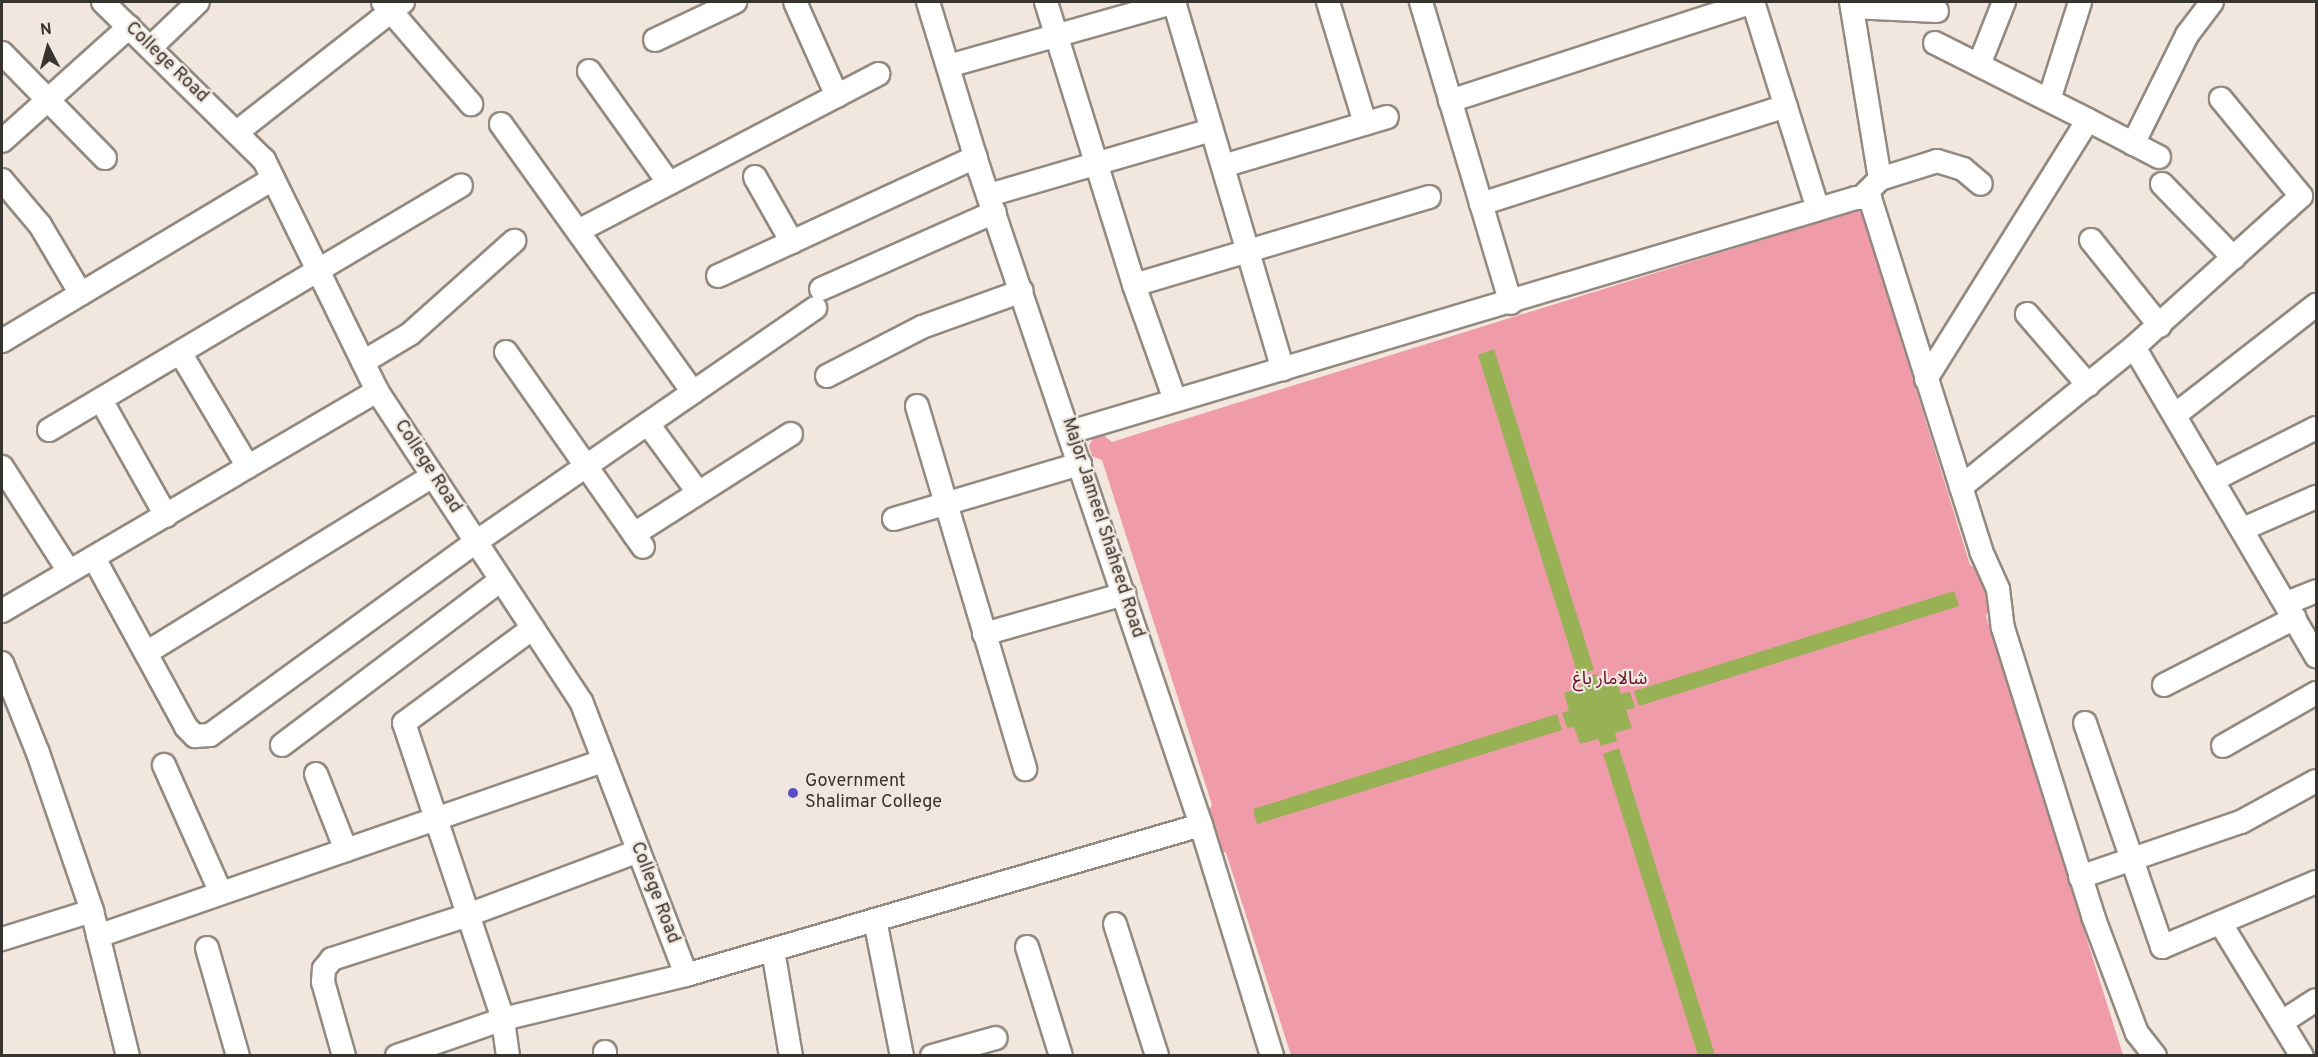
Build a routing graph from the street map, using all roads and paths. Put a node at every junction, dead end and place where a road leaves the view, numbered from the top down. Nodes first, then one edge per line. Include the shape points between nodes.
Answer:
1 (103, 2) edge
2 (198, 2) edge
3 (735, 2) edge
4 (795, 2) edge
5 (928, 2) edge
6 (1046, 2) edge
7 (1174, 2) edge
8 (1328, 2) edge
9 (1421, 2) edge
10 (2004, 2) edge
11 (2080, 2) edge
12 (2212, 2) edge
13 (1852, 4) edge
14 (392, 5) edge
15 (1937, 11) dead end
16 (129, 27) junction
17 (1057, 35) junction
18 (655, 40) dead end
19 (1935, 43) dead end
20 (150, 48) junction
21 (2, 53) edge
22 (1979, 65) junction
23 (948, 66) junction
24 (589, 71) dead end
25 (878, 74) dead end
26 (837, 96) junction
27 (2221, 99) dead end
28 (47, 100) junction
29 (2049, 100) junction
30 (1450, 101) junction
31 (471, 104) dead end
32 (1786, 106) junction
33 (1387, 117) dead end
34 (2088, 120) junction
35 (1365, 123) junction
36 (501, 124) dead end
37 (1212, 130) junction
38 (237, 132) junction
39 (2, 141) edge
40 (2133, 144) junction
41 (976, 157) junction
42 (2159, 157) dead end
43 (105, 159) dead end
44 (1096, 164) junction
45 (1222, 166) junction
46 (755, 177) dead end
47 (2, 180) edge
48 (273, 180) junction
49 (1880, 180) junction
50 (669, 183) junction
51 (1981, 184) dead end
52 (2162, 184) dead end
53 (461, 185) dead end
54 (1863, 196) junction
55 (1429, 198) dead end
56 (992, 204) junction
57 (1481, 204) junction
58 (1818, 209) junction
59 (578, 231) junction
60 (514, 240) dead end
61 (2091, 240) dead end
62 (792, 242) junction
63 (1248, 251) junction
64 (2234, 258) junction
65 (318, 272) junction
66 (718, 276) dead end
67 (1134, 285) junction
68 (1022, 291) junction
69 (81, 294) junction
70 (1511, 303) junction
71 (2316, 306) edge
72 (2026, 314) dead end
73 (2160, 326) junction
74 (3, 337) edge
75 (2134, 347) junction
76 (506, 352) dead end
77 (181, 354) junction
78 (363, 362) junction
79 (1283, 369) junction
80 (827, 376) dead end
81 (1926, 379) junction
82 (2088, 385) junction
83 (377, 391) junction
84 (693, 393) junction
85 (101, 400) junction
86 (1174, 400) junction
87 (917, 406) dead end
88 (2175, 415) junction
89 (648, 424) junction
90 (2316, 428) edge
91 (49, 430) dead end
92 (1070, 432) junction
93 (791, 434) dead end
94 (1080, 464) junction
95 (586, 466) junction
96 (2, 467) edge
97 (248, 467) junction
98 (433, 476) junction
99 (2213, 480) junction
100 (1961, 487) junction
101 (698, 492) junction
102 (2316, 497) edge
103 (945, 504) junction
104 (166, 516) junction
105 (894, 519) dead end
106 (2243, 529) junction
107 (476, 542) junction
108 (94, 558) junction
109 (68, 570) junction
110 (501, 580) junction
111 (2316, 591) edge
112 (1124, 594) junction
113 (2, 611) edge
114 (2291, 611) junction
115 (533, 628) junction
116 (984, 634) junction
117 (146, 653) junction
118 (2316, 656) edge
119 (2, 663) edge
120 (2164, 685) dead end
121 (2316, 693) edge
122 (2085, 723) dead end
123 (282, 745) dead end
124 (2223, 746) dead end
125 (603, 760) junction
126 (164, 765) dead end
127 (1025, 769) dead end
128 (316, 774) dead end
129 (2316, 781) edge
130 (436, 819) junction
131 (1201, 825) junction
132 (346, 850) junction
133 (638, 851) junction
134 (2133, 862) junction
135 (2080, 877) junction
136 (2316, 882) edge
137 (221, 893) junction
138 (92, 911) junction
139 (468, 915) junction
140 (875, 920) junction
141 (1115, 924) dead end
142 (2221, 924) junction
143 (98, 936) junction
144 (2, 939) edge
145 (1027, 947) dead end
146 (207, 948) dead end
147 (772, 950) junction
148 (686, 975) junction
149 (2316, 1000) edge
150 (502, 1019) junction
151 (2282, 1022) junction
152 (996, 1038) dead end
153 (128, 1056) edge
154 (238, 1056) edge
155 (344, 1056) edge
156 (397, 1056) edge
157 (508, 1056) edge
158 (792, 1056) edge
159 (902, 1056) edge
160 (932, 1056) edge
161 (1061, 1056) edge
162 (1157, 1056) edge
163 (1272, 1056) edge
164 (2155, 1056) edge
165 (2302, 1056) edge

1 - 16 street, College Road
2 - 20 street
3 - 18 street
4 - 26 street
5 - 23 street, Major Jameel Shaheed Road
6 - 17 street
7 - 17 street
7 - 37 street
8 - 35 street
9 - 30 street
10 - 22 street
11 - 29 street
12 - 40 street via 2187,35
13 - 15 street
13 - 49 street
14 - 31 street
14 - 38 street
16 - 20 street, College Road
16 - 28 street
17 - 23 street
17 - 44 street
19 - 22 street
20 - 38 street, College Road
21 - 28 street
22 - 29 street
23 - 41 street, Major Jameel Shaheed Road
24 - 50 street
25 - 26 street
26 - 50 street
27 - 64 street via 2301,196
28 - 39 street
28 - 43 street
29 - 34 street
30 - 32 street via 1753,2
30 - 57 street
32 - 57 street
32 - 58 street
33 - 35 street
34 - 40 street
34 - 81 street
35 - 45 street
36 - 59 street
37 - 44 street
37 - 45 street
38 - 48 street, College Road via 264,160
40 - 42 street
41 - 56 street, Major Jameel Shaheed Road
41 - 62 street
44 - 56 street
44 - 67 street
45 - 63 street
46 - 62 street
47 - 69 street via 40,225
48 - 65 street, College Road
48 - 69 street
49 - 51 street via 1937,161 1963,169
49 - 54 street
50 - 59 street
52 - 64 street
53 - 65 street
54 - 58 street
54 - 81 street via 1874,203
55 - 63 street
56 - 68 street, Major Jameel Shaheed Road
56 - 84 street via 818,299
57 - 70 street
58 - 70 street
59 - 84 street
60 - 78 street via 411,334
61 - 73 street
62 - 66 street
63 - 67 street
63 - 79 street
64 - 73 street
65 - 77 street
65 - 78 street, College Road
67 - 86 street
68 - 80 street via 922,327
68 - 92 street, Major Jameel Shaheed Road
69 - 74 street
70 - 79 street
71 - 88 street
72 - 82 street
73 - 75 street
75 - 82 street
75 - 88 street
76 - 95 street
77 - 85 street
77 - 97 street
78 - 83 street, College Road
79 - 86 street
81 - 100 street
82 - 100 street
83 - 97 street
83 - 98 street, College Road
84 - 89 street
85 - 91 street
85 - 104 street
86 - 92 street
87 - 103 street
88 - 99 street
89 - 95 street
89 - 101 street
90 - 99 street
92 - 94 street, Major Jameel Shaheed Road
93 - 101 street
94 - 103 street
94 - 112 street, Major Jameel Shaheed Road
95 - 101 street via 638,540
95 - 107 street
96 - 109 street
97 - 104 street
98 - 107 street, College Road
98 - 117 street
99 - 106 street
100 - 135 street via 1981,551 1998,589 2003,628
102 - 106 street
103 - 105 street
103 - 116 street
104 - 108 street
106 - 114 street
107 - 110 street, College Road
107 - 117 street via 210,735 195,736 186,727
108 - 109 street
108 - 117 street
109 - 113 street
110 - 115 street, College Road
110 - 123 street
111 - 114 street
112 - 116 street
112 - 131 street, Major Jameel Shaheed Road
114 - 118 street
114 - 120 street
115 - 125 street, College Road via 581,701
115 - 130 street via 404,723
116 - 127 street
119 - 138 street via 38,753
121 - 124 street
122 - 134 street
125 - 130 street
125 - 133 street, College Road
126 - 137 street
128 - 132 street
129 - 134 street via 2241,822
130 - 132 street
130 - 139 street
131 - 140 street
131 - 163 street, Major Jameel Shaheed Road
132 - 137 street
133 - 139 street
133 - 148 street, College Road
134 - 135 street
134 - 142 street via 2162,947
135 - 164 street via 2137,1033
136 - 142 street
137 - 143 street
138 - 143 street
138 - 144 street
139 - 150 street
139 - 155 street via 332,959 324,969 323,982
140 - 147 street
140 - 159 street
141 - 162 street
142 - 151 street
143 - 153 street
145 - 161 street
146 - 154 street
147 - 148 street
147 - 158 street
148 - 150 street
149 - 151 street
150 - 156 street
150 - 157 street
151 - 165 street
152 - 160 street

